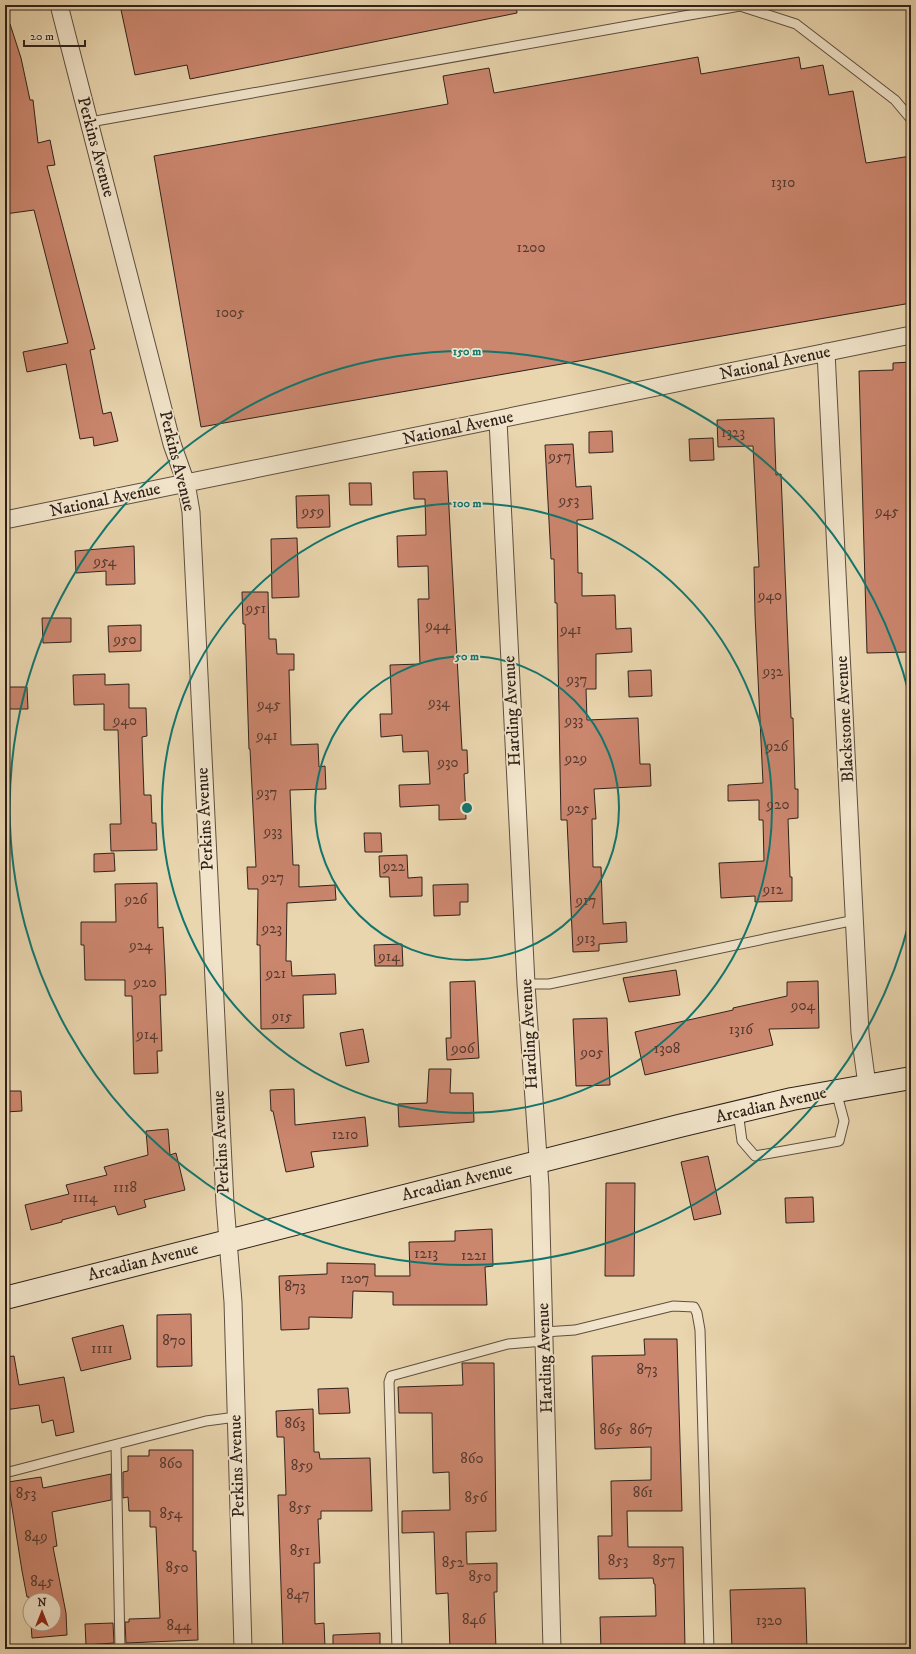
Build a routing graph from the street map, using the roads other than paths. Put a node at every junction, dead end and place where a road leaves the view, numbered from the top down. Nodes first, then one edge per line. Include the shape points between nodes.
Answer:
1 (59, 5) edge
2 (911, 119) edge
3 (90, 122) junction
4 (911, 335) edge
5 (826, 352) junction
6 (498, 420) junction
7 (186, 483) junction
8 (5, 520) edge
9 (855, 920) junction
10 (526, 984) junction
11 (911, 1078) edge
12 (867, 1085) junction
13 (836, 1090) junction
14 (738, 1112) junction
15 (538, 1161) junction
16 (229, 1241) junction
17 (5, 1298) edge
18 (544, 1336) junction
19 (236, 1417) junction
20 (116, 1444) junction
21 (5, 1473) edge
22 (120, 1649) edge
23 (243, 1649) edge
24 (397, 1649) edge
25 (552, 1649) edge
26 (708, 1649) edge

1 - 3 street, Perkins Avenue
2 - 3 lane via 895,100 796,24 740,6
3 - 7 street, Perkins Avenue via 172,444
4 - 5 street, National Avenue
5 - 6 street, National Avenue
5 - 9 street, Blackstone Avenue
6 - 7 street, National Avenue
6 - 10 street, Harding Avenue
7 - 8 street, National Avenue
7 - 16 street, Perkins Avenue via 191,512 209,912
9 - 10 lane via 549,984
9 - 12 street, Blackstone Avenue via 860,1033
10 - 15 street, Harding Avenue
11 - 12 main road, Arcadian Avenue
12 - 13 main road, Arcadian Avenue
13 - 14 main road, Arcadian Avenue
13 - 14 lane via 844,1121 840,1141 755,1156 742,1141
14 - 15 main road, Arcadian Avenue
15 - 16 main road, Arcadian Avenue
15 - 18 street, Harding Avenue
16 - 17 main road, Arcadian Avenue
16 - 19 street, Perkins Avenue
18 - 24 lane via 391,1376 389,1382
18 - 25 street, Harding Avenue
18 - 26 lane via 673,1306 694,1307 700,1330
19 - 20 lane via 206,1421
19 - 23 street, Perkins Avenue
20 - 21 lane
20 - 22 lane

